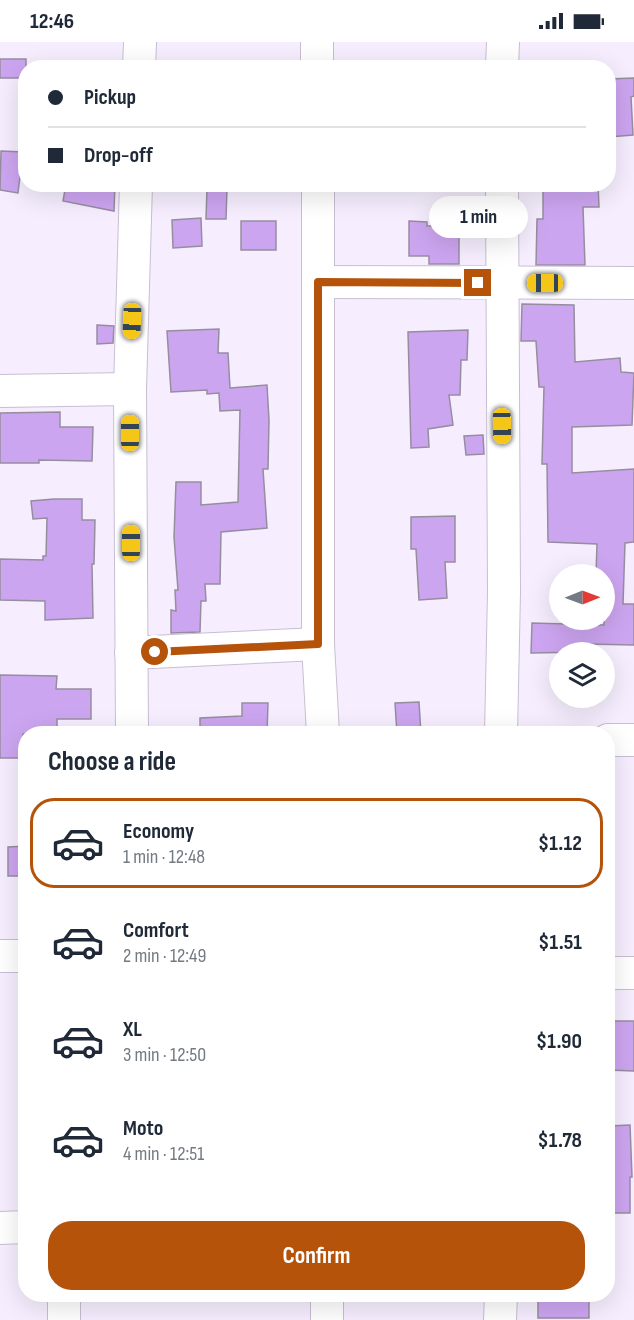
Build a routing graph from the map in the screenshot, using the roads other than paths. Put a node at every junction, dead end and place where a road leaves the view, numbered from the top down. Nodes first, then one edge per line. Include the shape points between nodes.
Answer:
1 (140, 42) edge
2 (317, 42) edge
3 (502, 42) edge
4 (139, 60) edge
5 (317, 60) edge
6 (502, 60) edge
7 (136, 192) edge
8 (318, 192) edge
9 (502, 192) edge
10 (318, 282) junction
11 (501, 283) junction
12 (634, 283) edge
13 (130, 388) junction
14 (0, 391) edge
15 (318, 644) junction
16 (131, 653) junction
17 (132, 726) edge
18 (323, 726) edge
19 (501, 726) edge
20 (615, 740) edge
21 (634, 740) edge
22 (0, 956) edge
23 (18, 956) edge
24 (615, 974) edge
25 (634, 974) edge
26 (18, 1227) edge
27 (0, 1228) edge
28 (64, 1302) edge
29 (327, 1302) edge
30 (501, 1302) edge
31 (64, 1320) edge
32 (327, 1320) edge
33 (500, 1320) edge

1 - 4 street
2 - 5 street
3 - 6 street
7 - 13 street
8 - 10 street
9 - 11 street
10 - 11 street
10 - 15 street
11 - 12 street
11 - 19 street
13 - 14 street
13 - 16 street
15 - 16 street
15 - 18 street
16 - 17 street
20 - 21 street
22 - 23 street
24 - 25 street
26 - 27 street
28 - 31 street
29 - 32 street
30 - 33 street

